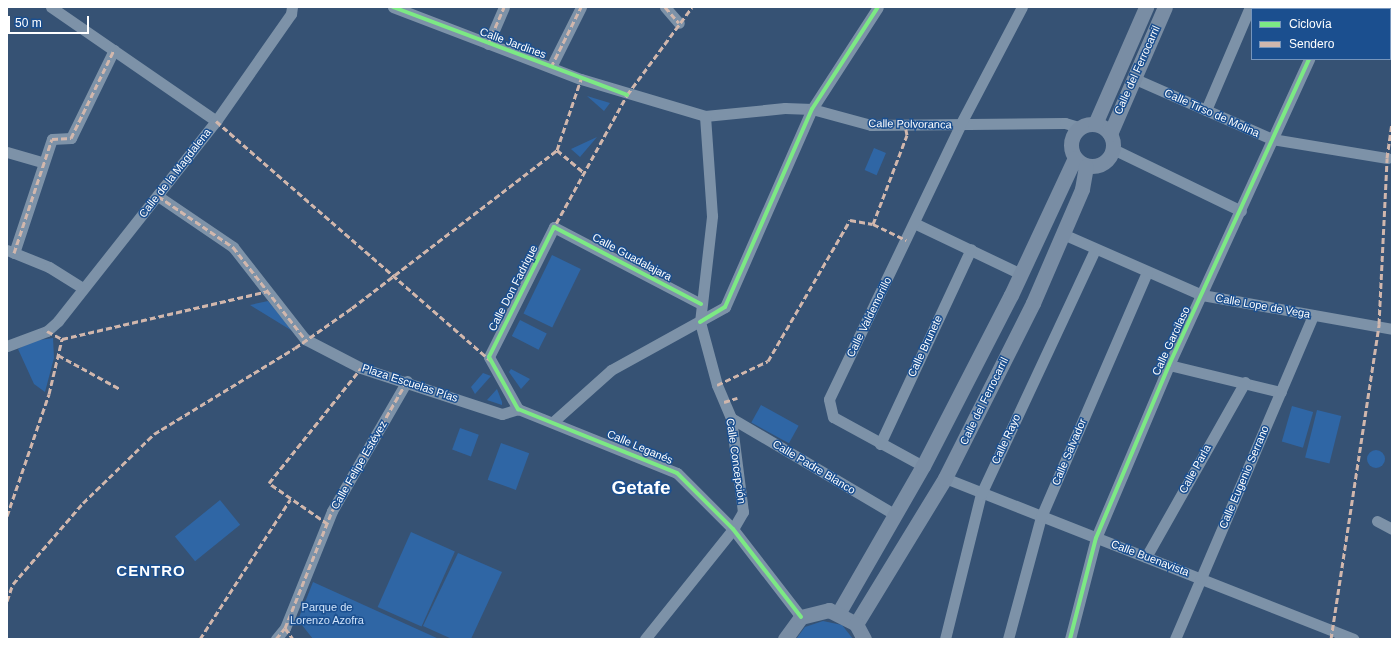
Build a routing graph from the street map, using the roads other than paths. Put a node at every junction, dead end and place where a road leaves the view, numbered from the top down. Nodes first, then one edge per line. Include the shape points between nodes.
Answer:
1 (50, 7) edge
2 (301, 7) edge
3 (393, 7) edge
4 (504, 7) edge
5 (581, 7) edge
6 (665, 7) edge
7 (878, 7) edge
8 (1022, 7) edge
9 (1146, 7) edge
10 (1165, 7) edge
11 (1250, 7) edge
12 (291, 11) edge
13 (679, 23) dead end
14 (488, 44) junction
15 (114, 50) junction
16 (1309, 60) edge
17 (551, 67) junction
18 (1133, 78) junction
19 (627, 95) joint
20 (812, 109) junction
21 (1206, 110) junction
22 (705, 116) junction
23 (216, 121) junction
24 (1095, 124) junction
25 (960, 125) junction
26 (1078, 127) junction
27 (1110, 134) junction
28 (1272, 139) junction
29 (1113, 149) junction
30 (7, 152) edge
31 (1387, 158) dead end
32 (42, 162) junction
33 (1081, 162) junction
34 (158, 196) junction
35 (1241, 211) junction
36 (914, 223) junction
37 (554, 227) joint
38 (1063, 234) junction
39 (971, 249) junction
40 (1095, 249) junction
41 (10, 252) edge
42 (1147, 272) junction
43 (1021, 274) junction
44 (81, 287) junction
45 (1202, 295) junction
46 (701, 304) junction
47 (1313, 315) junction
48 (700, 322) junction
49 (1392, 329) edge
50 (7, 346) edge
51 (1169, 365) junction
52 (407, 381) junction
53 (1245, 382) junction
54 (1281, 392) junction
55 (518, 409) junction
56 (731, 418) junction
57 (554, 421) junction
58 (880, 444) junction
59 (923, 466) junction
60 (945, 478) junction
61 (981, 494) junction
62 (896, 515) junction
63 (1041, 517) junction
64 (1377, 521) dead end
65 (733, 529) junction
66 (1392, 529) edge
67 (1096, 538) junction
68 (1146, 557) junction
69 (1201, 578) junction
70 (839, 612) junction
71 (801, 617) junction
72 (856, 624) junction
73 (276, 639) edge
74 (645, 639) edge
75 (785, 639) edge
76 (864, 639) edge
77 (945, 639) edge
78 (1008, 639) edge
79 (1070, 639) edge
80 (1175, 639) edge
81 (1353, 639) edge

1 - 15 street
2 - 12 street
3 - 14 street, Calle Jardines
4 - 14 street
5 - 17 street
6 - 13 street
7 - 20 street
8 - 25 street, Calle Valdemorillo
9 - 24 street, Calle del Ferrocarril
10 - 18 street, Calle del Ferrocarril
11 - 21 street
12 - 23 street, Calle de la Magdalena
14 - 17 street, Calle Jardines
15 - 23 street
15 - 32 street via 71,138 52,138
16 - 28 street, Calle Garcilaso
17 - 19 street, Calle Jardines
18 - 21 street, Calle Tirso de Molina
18 - 27 street, Calle del Ferrocarril
19 - 22 street, Calle Polvoranca
20 - 22 street, Calle Polvoranca via 785,108
20 - 25 street, Calle Polvoranca via 871,125
20 - 48 street via 725,308
21 - 28 street, Calle Tirso de Molina
22 - 46 street, Calle Concepción via 712,216
23 - 34 street, Calle de la Magdalena
24 - 26 street
24 - 27 street
25 - 26 street, Calle Polvoranca via 1065,123
25 - 36 street, Calle Valdemorillo
26 - 33 street via 1070,145
27 - 29 street
28 - 31 street, Calle Tirso de Molina
28 - 35 street, Calle Garcilaso
29 - 33 street via 1102,164
29 - 35 street
30 - 32 street
32 - 41 street
33 - 38 street, Calle del Ferrocarril via 1082,189
33 - 43 street
34 - 44 street, Calle de la Magdalena
34 - 52 street, Plaza Escuelas Pías via 233,247 305,339 361,368
35 - 45 street, Calle Garcilaso
36 - 39 street
36 - 58 street, Calle Valdemorillo via 829,399 833,417
37 - 46 street, Calle Guadalajara
37 - 55 street, Calle Don Fadrique via 489,357
38 - 40 street, Calle Lope de Vega
38 - 60 street, Calle del Ferrocarril
39 - 43 street
39 - 58 street, Calle Brunete
40 - 42 street, Calle Lope de Vega
40 - 61 street, Calle Rayo
41 - 44 street via 49,267
42 - 45 street, Calle Lope de Vega
42 - 63 street, Calle Salvador
43 - 59 street
44 - 50 street, Calle de la Magdalena via 47,331
45 - 47 street, Calle Lope de Vega
45 - 51 street, Calle Garcilaso
46 - 48 street, Calle Concepción
47 - 49 street, Calle Lope de Vega via 1379,324
47 - 54 street, Calle Eugenio Serrano
48 - 56 street, Calle Concepción via 717,385
48 - 57 street via 611,370
51 - 53 street
51 - 67 street, Calle Garcilaso
52 - 55 street, Plaza Escuelas Pías via 502,414
52 - 73 street, Calle Felipe Estévez via 332,511 285,628
53 - 54 street
53 - 68 street, Calle Parla
54 - 69 street, Calle Eugenio Serrano
55 - 57 street, Calle Leganés
56 - 62 street, Calle Padre Blanco
56 - 65 street, Calle Concepción via 743,512
57 - 65 street, Calle Leganés via 677,473
58 - 59 street, Calle Valdemorillo
59 - 62 street
60 - 61 street, Calle Buenavista
60 - 72 street, Calle del Ferrocarril
61 - 63 street, Calle Buenavista
61 - 77 street, Calle Rayo
62 - 70 street
63 - 67 street, Calle Buenavista
63 - 78 street, Calle Salvador
64 - 66 street
65 - 71 street, Calle Leganés
65 - 74 street, Calle Concepción
67 - 68 street, Calle Buenavista
67 - 79 street, Calle Garcilaso
68 - 69 street, Calle Buenavista
69 - 80 street, Calle Eugenio Serrano
69 - 81 street, Calle Buenavista via 1333,628
70 - 71 street via 820,610
70 - 72 street
71 - 75 street
72 - 76 street

